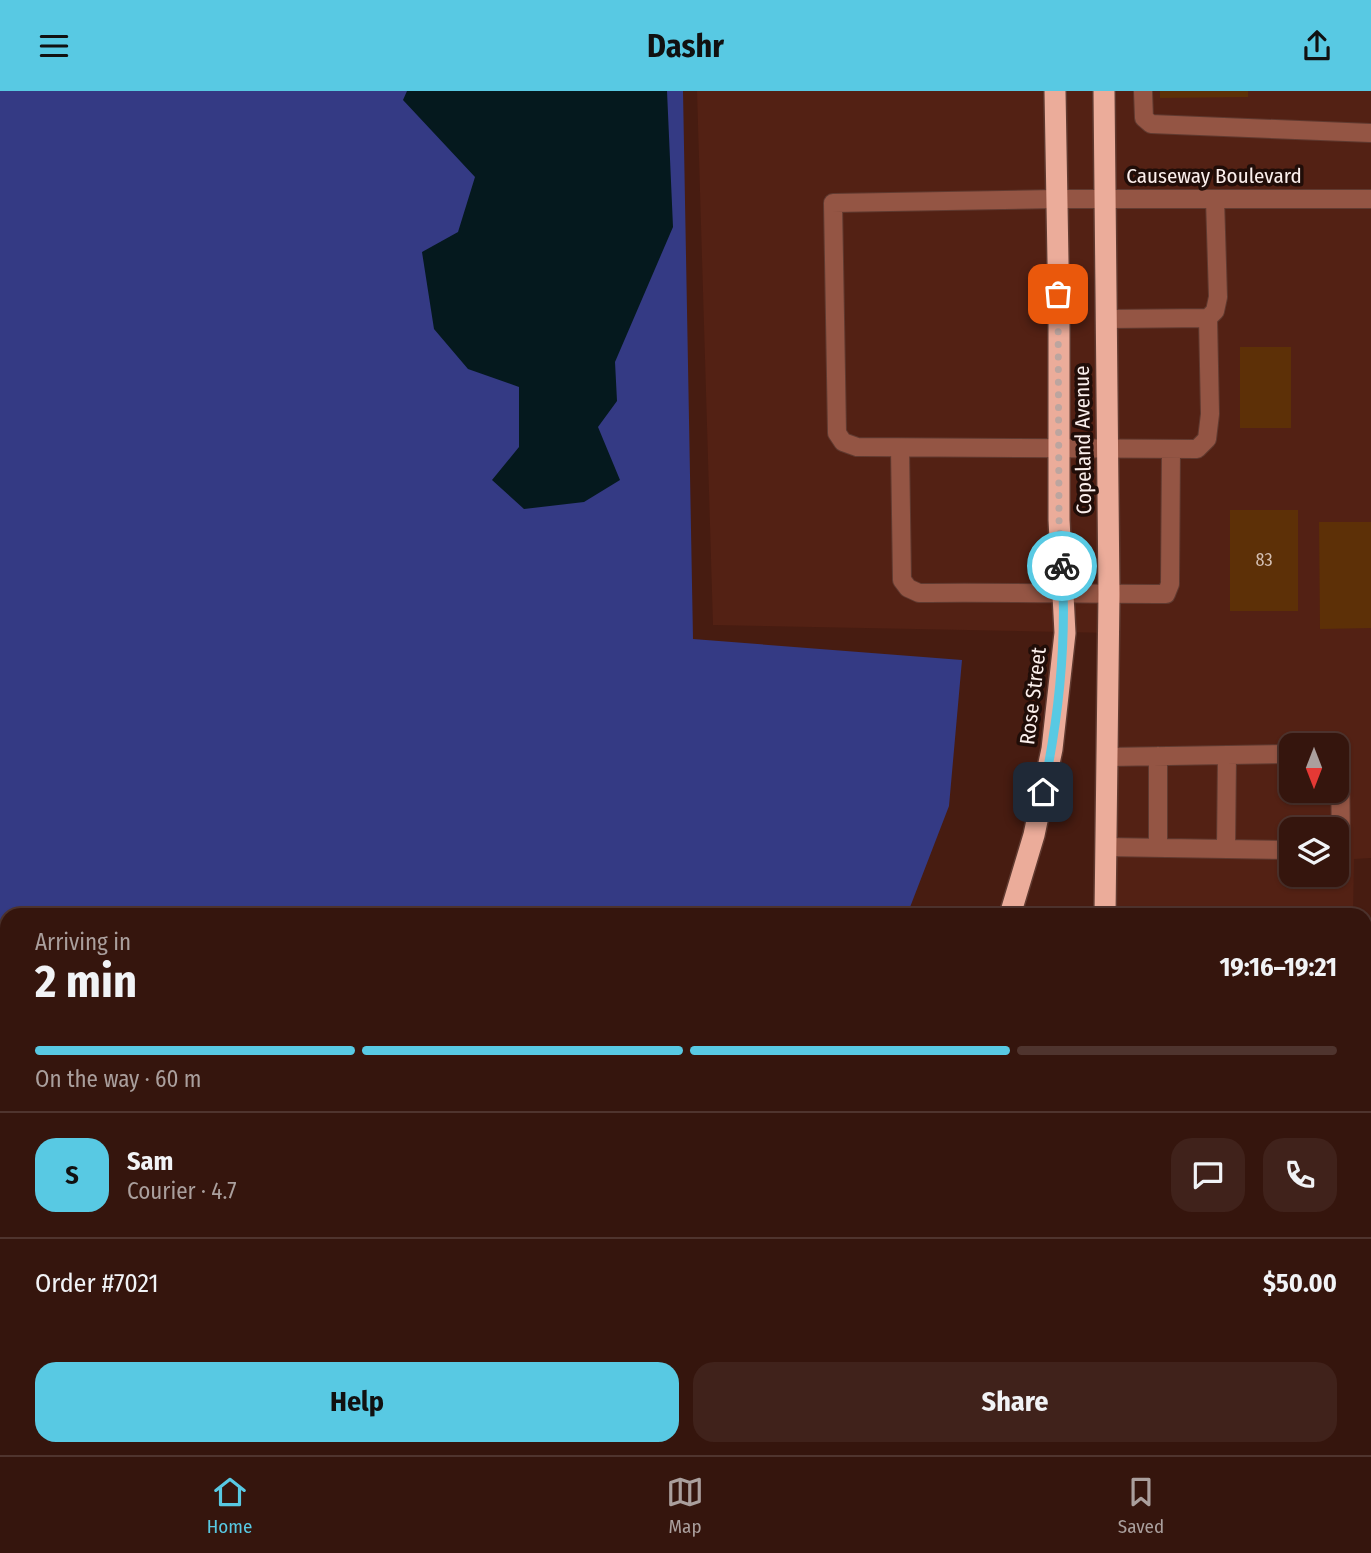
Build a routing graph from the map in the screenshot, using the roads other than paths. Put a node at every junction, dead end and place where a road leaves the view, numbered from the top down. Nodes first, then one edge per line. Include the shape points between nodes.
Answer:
1 (1055, 91) edge
2 (1104, 91) edge
3 (1143, 91) edge
4 (1371, 133) edge
5 (1056, 199) junction
6 (1107, 199) junction
7 (1216, 199) junction
8 (1371, 199) edge
9 (1208, 318) junction
10 (1106, 319) junction
11 (900, 448) junction
12 (1059, 448) junction
13 (1107, 448) junction
14 (1171, 449) junction
15 (1059, 520) joint
16 (1063, 592) junction
17 (1109, 594) junction
18 (1279, 754) edge
19 (1227, 755) junction
20 (1158, 756) junction
21 (1108, 757) junction
22 (1106, 847) junction
23 (1158, 848) junction
24 (1226, 849) junction
25 (1279, 850) edge
26 (1012, 908) edge
27 (1105, 908) edge

1 - 5 highway, Copeland Avenue
2 - 6 highway, Copeland Avenue
3 - 4 street via 1144,118 1151,124
5 - 6 street, Causeway Boulevard
5 - 11 street, Causeway Boulevard via 833,203 837,432 843,442 857,447
5 - 12 highway, Copeland Avenue
6 - 7 street, Causeway Boulevard
6 - 10 highway, Copeland Avenue
7 - 8 street, Causeway Boulevard
7 - 9 street via 1218,297
9 - 10 street
9 - 14 street via 1207,439 1197,449
10 - 13 highway, Copeland Avenue
11 - 12 street
11 - 16 street via 902,580 908,588 919,593
12 - 13 street
12 - 15 highway, Copeland Avenue
13 - 14 street
13 - 17 highway, Copeland Avenue
14 - 17 street via 1170,584 1166,594
15 - 16 highway, Rose Street
16 - 17 street
16 - 26 highway, Rose Street via 1065,633 1052,749
17 - 21 highway, Copeland Avenue
18 - 19 street
19 - 20 street
19 - 24 street
20 - 21 street
20 - 23 street
21 - 22 highway, Copeland Avenue
22 - 23 street
22 - 27 highway, Copeland Avenue
23 - 24 street
24 - 25 street

